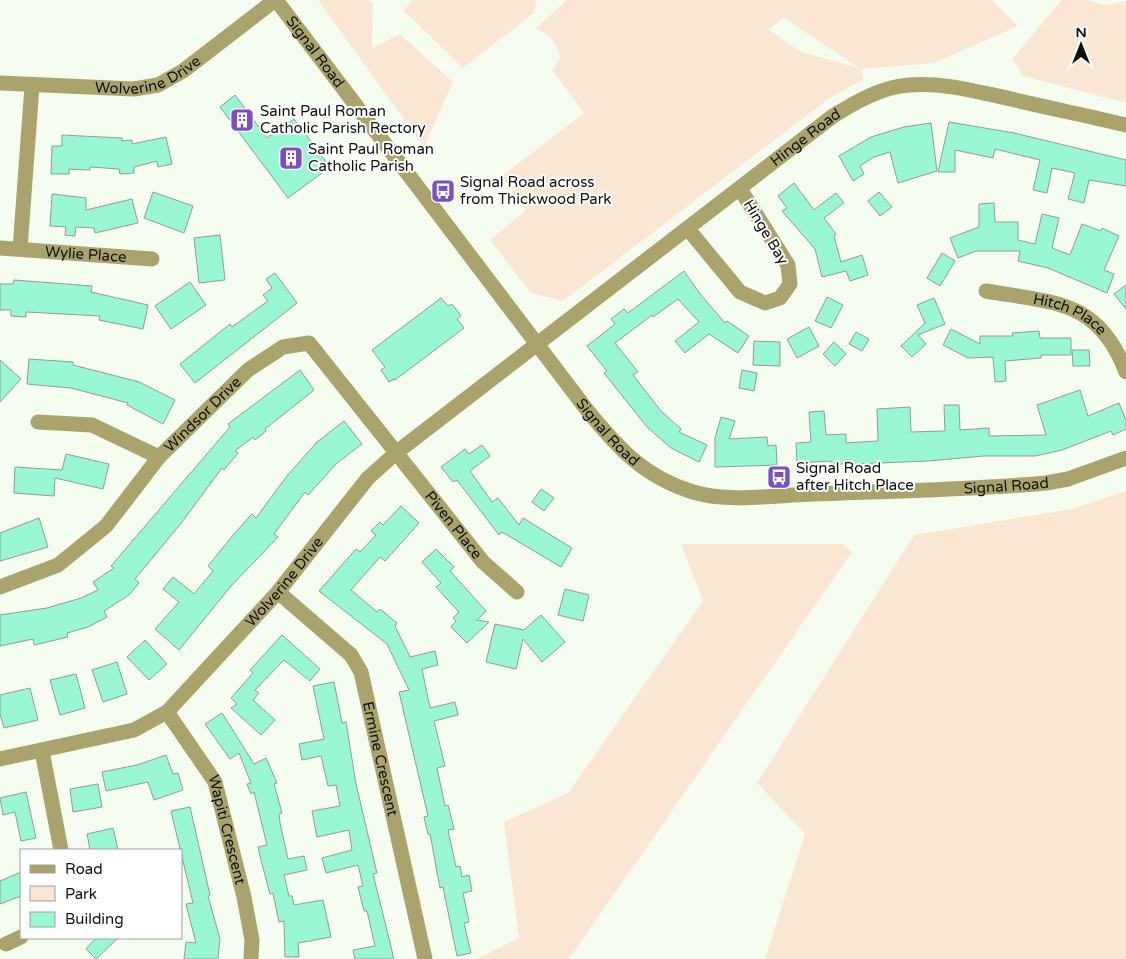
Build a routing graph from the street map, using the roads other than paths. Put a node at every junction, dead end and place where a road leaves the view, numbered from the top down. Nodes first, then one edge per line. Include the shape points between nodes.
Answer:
1 (276, 0) edge
2 (0, 83) edge
3 (32, 86) junction
4 (1126, 125) edge
5 (740, 188) junction
6 (688, 229) junction
7 (0, 248) edge
8 (20, 249) junction
9 (152, 259) dead end
10 (986, 291) dead end
11 (538, 345) junction
12 (1126, 372) edge
13 (38, 422) dead end
14 (397, 452) junction
15 (159, 457) junction
16 (1126, 458) edge
17 (0, 587) edge
18 (278, 592) junction
19 (516, 592) dead end
20 (167, 712) junction
21 (42, 751) junction
22 (0, 759) edge
23 (61, 849) edge
24 (20, 937) edge
25 (6, 944) dead end
26 (251, 959) edge
27 (425, 959) edge

1 - 3 street, Wolverine Drive via 183,72 158,85 134,89
1 - 11 street, Signal Road
2 - 3 street, Wolverine Drive
3 - 8 street
4 - 5 street, Hinge Road via 970,90 908,85 872,94 854,103
5 - 6 street, Hinge Road
5 - 6 street, Hinge Bay via 788,265 790,284 780,298 765,303 740,292
6 - 11 street, Hinge Road
7 - 8 street
8 - 9 street, Wylie Place
10 - 12 street, Hitch Place via 1051,302 1088,317 1109,337
11 - 14 street, Wolverine Drive
11 - 16 street, Signal Road via 597,422 633,461 653,475 695,492 745,497 1014,486 1068,479
13 - 15 street via 92,425
14 - 15 street, Windsor Drive via 310,343 283,347 248,370
14 - 18 street, Wolverine Drive via 368,478
14 - 19 street, Piven Place via 483,562
15 - 17 street, Windsor Drive via 106,526 58,565
18 - 20 street, Wolverine Drive
18 - 27 street, Ermine Crescent via 351,655 361,672
20 - 21 street, Wolverine Drive via 134,730
20 - 26 street, Wapiti Crescent via 215,782 244,897 252,940
21 - 22 street, Wolverine Drive
21 - 23 street
24 - 25 street

